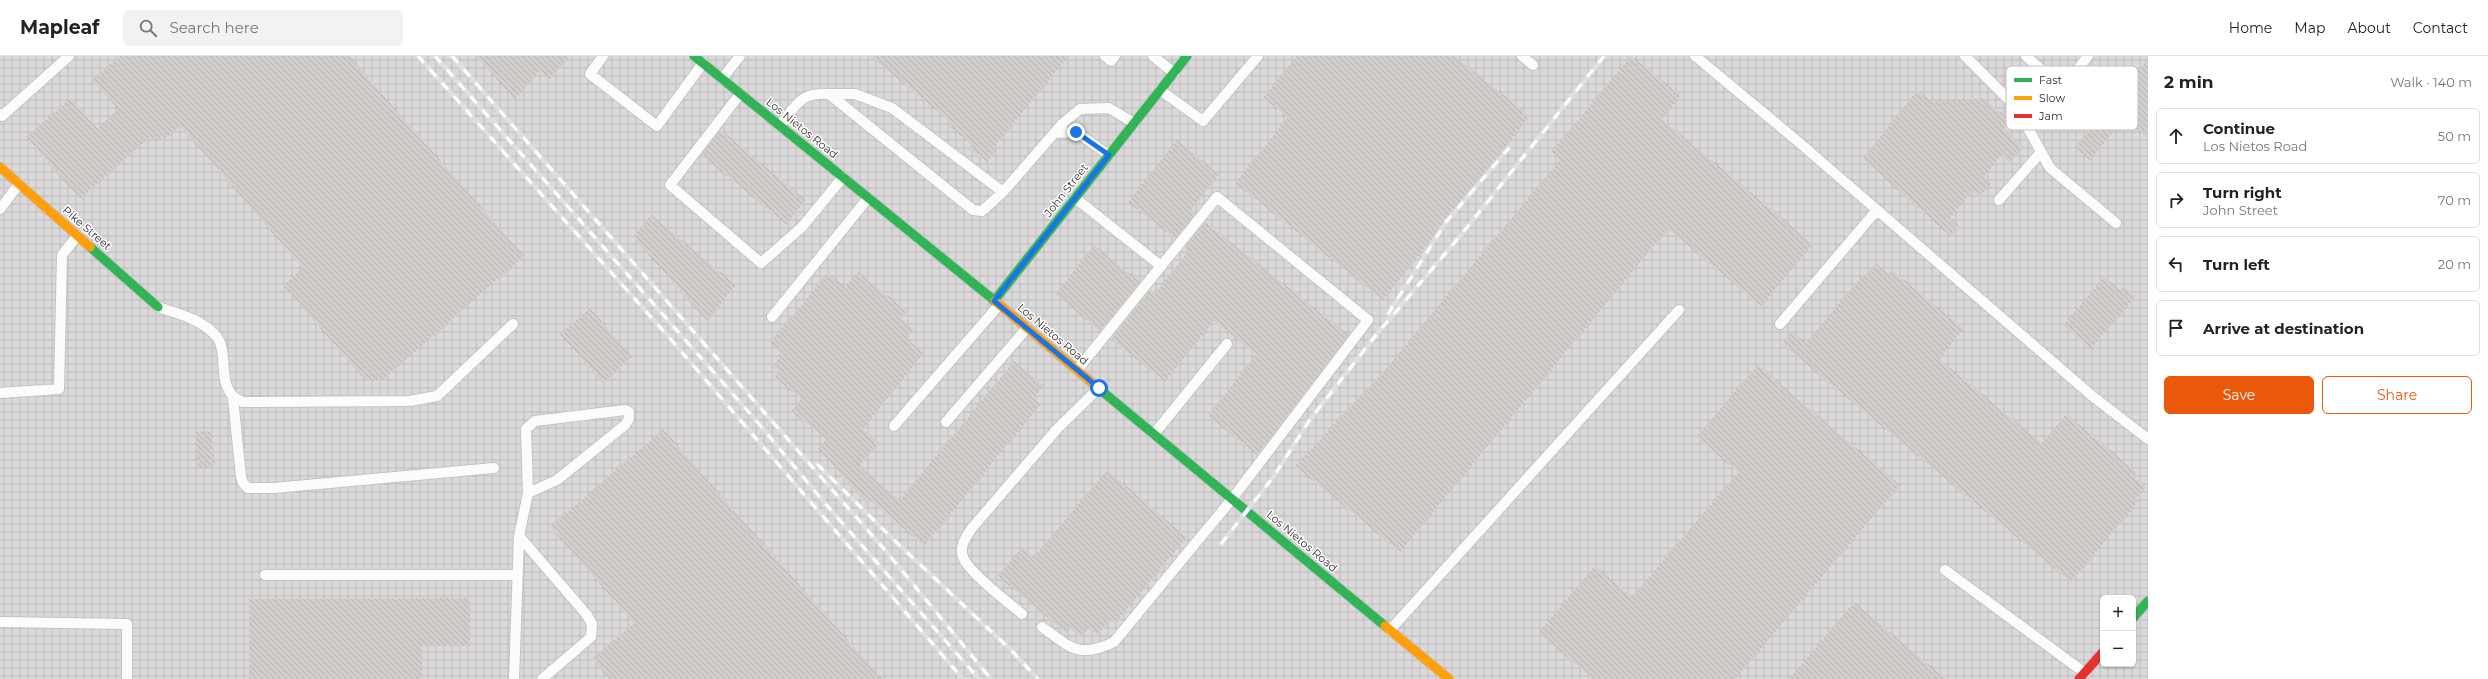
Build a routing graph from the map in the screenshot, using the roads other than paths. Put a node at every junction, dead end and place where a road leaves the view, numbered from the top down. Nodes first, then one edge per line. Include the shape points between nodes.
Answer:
1 (69, 56) edge
2 (603, 56) edge
3 (694, 56) edge
4 (740, 56) edge
5 (1105, 56) edge
6 (1115, 56) edge
7 (1153, 56) edge
8 (1187, 56) edge
9 (1258, 56) edge
10 (1522, 56) edge
11 (1695, 56) edge
12 (1965, 56) edge
13 (2026, 56) edge
14 (2088, 56) edge
15 (703, 64) junction
16 (1533, 65) dead end
17 (2037, 66) edge
18 (2080, 66) edge
19 (1174, 73) junction
20 (722, 79) junction
21 (1160, 90) junction
22 (740, 94) junction
23 (829, 94) junction
24 (2006, 97) edge
25 (1, 116) edge
26 (1134, 123) junction
27 (780, 126) junction
28 (2029, 130) edge
29 (1054, 133) junction
30 (2041, 152) junction
31 (1109, 155) junction
32 (0, 167) edge
33 (843, 177) junction
34 (19, 184) junction
35 (1003, 192) junction
36 (868, 198) junction
37 (1075, 198) junction
38 (1999, 200) dead end
39 (0, 209) edge
40 (1877, 210) junction
41 (2116, 223) dead end
42 (77, 236) junction
43 (1161, 266) junction
44 (996, 303) junction
45 (158, 307) joint
46 (1679, 310) dead end
47 (772, 317) dead end
48 (513, 324) dead end
49 (1780, 324) dead end
50 (1027, 328) junction
51 (1227, 344) dead end
52 (1077, 370) junction
53 (1099, 388) junction
54 (0, 393) edge
55 (233, 399) junction
56 (946, 422) dead end
57 (894, 426) dead end
58 (1154, 434) junction
59 (2148, 439) edge
60 (494, 468) dead end
61 (528, 493) junction
62 (1232, 499) junction
63 (519, 536) junction
64 (1945, 570) dead end
65 (265, 575) dead end
66 (516, 575) junction
67 (2148, 601) edge
68 (1022, 614) dead end
69 (2136, 615) edge
70 (0, 622) edge
71 (1042, 627) dead end
72 (1390, 630) junction
73 (2100, 655) edge
74 (2082, 676) edge
75 (127, 679) edge
76 (514, 679) edge
77 (542, 679) edge
78 (1449, 679) edge

1 - 25 lane
2 - 15 lane via 590,74 657,126
3 - 15 main road, Los Nietos Road
4 - 20 lane
5 - 6 lane via 1111,61
7 - 19 lane
8 - 19 main road, John Street
9 - 21 lane via 1203,121
10 - 16 lane
11 - 40 lane
12 - 24 lane
13 - 17 lane
14 - 18 lane
15 - 20 main road, Los Nietos Road
19 - 21 main road, John Street
20 - 22 main road, Los Nietos Road
21 - 26 main road, John Street
22 - 27 main road, Los Nietos Road
22 - 33 lane via 670,185 761,263 802,228
23 - 27 lane via 813,93 801,100
23 - 35 lane via 854,94 892,108
23 - 35 lane via 973,210 982,211
26 - 29 lane via 1109,108 1080,109
26 - 31 main road, John Street
27 - 33 main road, Los Nietos Road
28 - 30 lane
29 - 31 lane via 1076,132
29 - 35 lane
30 - 38 lane
30 - 41 lane via 2050,168
31 - 37 main road, John Street
32 - 34 main road, Pike Street
33 - 36 main road, Los Nietos Road
34 - 39 lane
34 - 42 main road, Pike Street
36 - 44 main road, Los Nietos Road
36 - 47 lane
37 - 43 lane
37 - 44 main road, John Street
40 - 49 lane
40 - 59 lane via 2091,395
42 - 45 main road, Pike Street
42 - 54 lane via 62,255 59,389
43 - 52 lane
43 - 62 lane via 1217,197 1368,320
44 - 50 main road, Los Nietos Road
44 - 57 lane
45 - 55 lane via 200,321 218,338 228,391
46 - 72 lane
48 - 55 lane via 437,396 410,401 242,402
50 - 52 main road, Los Nietos Road
50 - 56 lane
51 - 58 lane
52 - 53 main road, Los Nietos Road
53 - 58 main road, Los Nietos Road
53 - 68 lane via 1057,429 972,528 963,544 963,557 970,568
55 - 60 lane via 241,476 248,488 274,488
58 - 62 main road, Los Nietos Road
61 - 61 lane via 525,435 530,424 565,417 625,410 629,412 629,419 625,425 557,480
61 - 63 lane
62 - 71 lane via 1114,642 1098,650 1076,651
62 - 72 main road, Los Nietos Road
63 - 66 lane
63 - 77 lane via 592,624 591,637
64 - 74 lane
65 - 66 lane
66 - 76 lane
67 - 69 main road
70 - 75 lane via 127,624
72 - 78 main road, Los Nietos Road
73 - 74 main road

